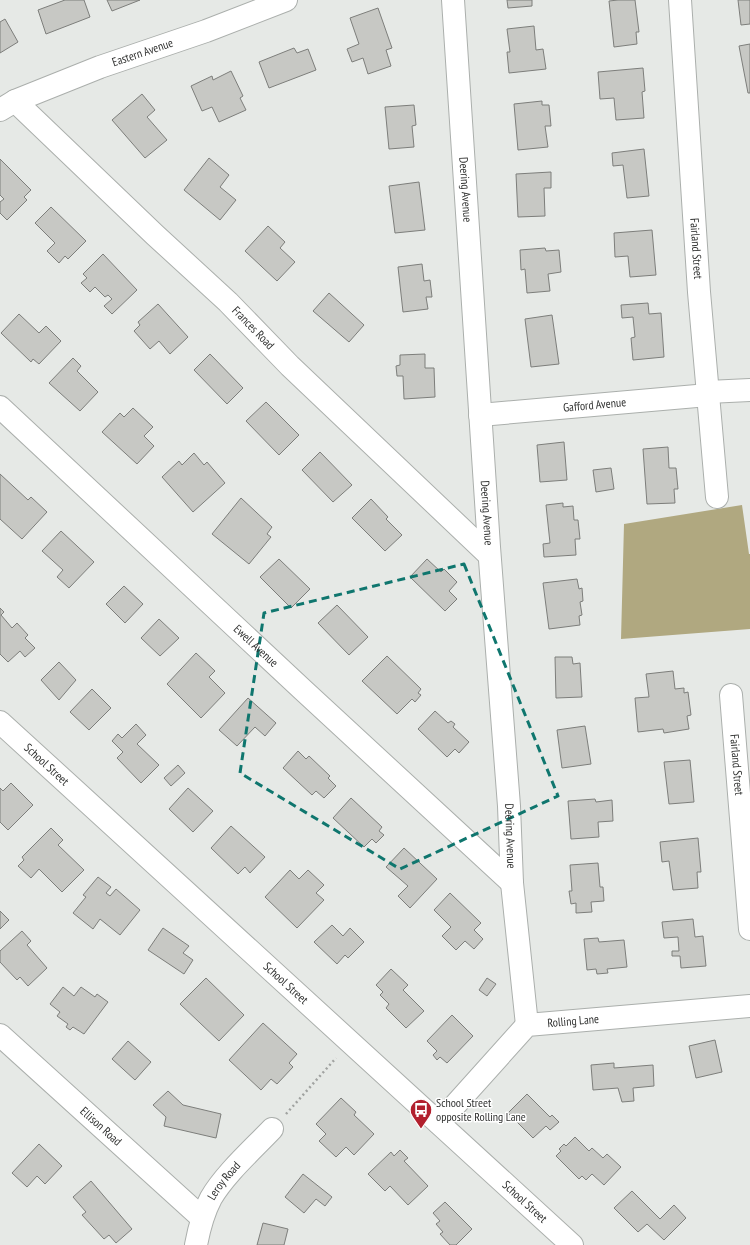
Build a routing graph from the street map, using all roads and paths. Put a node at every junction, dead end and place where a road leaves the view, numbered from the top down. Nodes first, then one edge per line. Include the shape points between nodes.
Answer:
1 (286, 0) edge
2 (453, 0) edge
3 (680, 0) edge
4 (8, 106) edge
5 (750, 390) edge
6 (708, 394) junction
7 (0, 407) edge
8 (480, 415) junction
9 (717, 497) dead end
10 (489, 555) junction
11 (731, 695) dead end
12 (0, 722) edge
13 (512, 883) junction
14 (750, 929) edge
15 (750, 1006) edge
16 (527, 1025) junction
17 (0, 1035) edge
18 (350, 1042) junction
19 (439, 1123) junction
20 (272, 1129) joint
21 (202, 1218) junction
22 (196, 1245) edge
23 (572, 1245) edge

1 - 4 street, Eastern Avenue via 100,68
2 - 8 street, Deering Avenue
3 - 6 street, Fairland Street
4 - 10 street, Frances Road via 228,302 290,366
5 - 6 street, Gafford Avenue
6 - 8 street, Gafford Avenue
6 - 9 street, Fairland Street
7 - 13 street, Ewell Avenue
8 - 10 street, Deering Avenue
10 - 13 street, Deering Avenue via 509,806
11 - 14 street, Fairland Street
12 - 18 street, School Street
13 - 16 street, Deering Avenue
15 - 16 street, Rolling Lane
16 - 19 street
17 - 21 street, Ellison Road
18 - 19 street, School Street
18 - 20 path
19 - 23 street, School Street
20 - 21 street, Leroy Road via 224,1180 211,1198
21 - 22 street, Leroy Road

